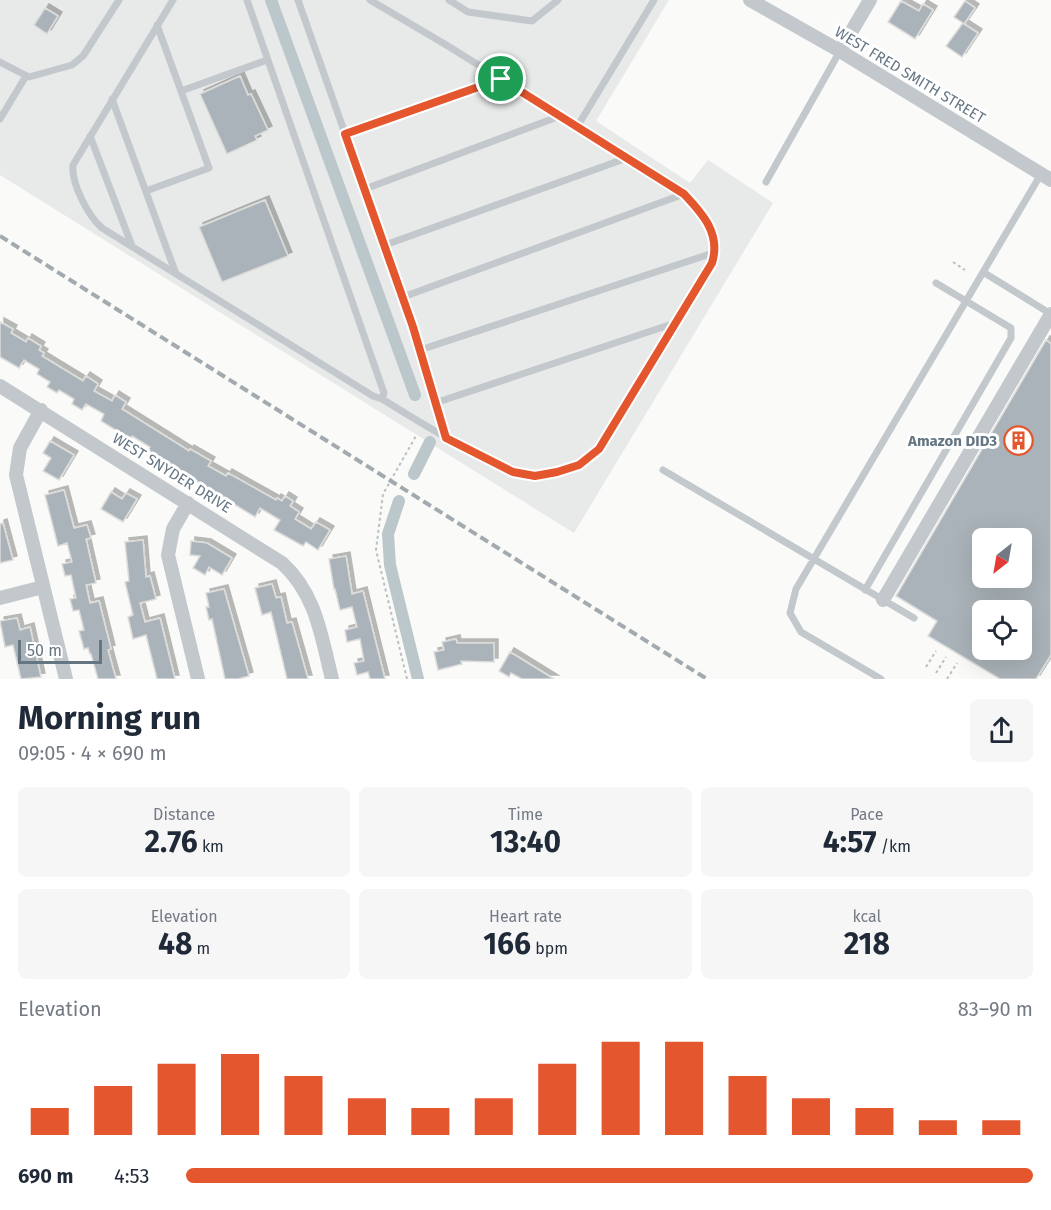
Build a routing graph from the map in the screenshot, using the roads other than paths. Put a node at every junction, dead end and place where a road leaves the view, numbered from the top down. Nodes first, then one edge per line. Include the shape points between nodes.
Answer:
1 (119, 0) edge
2 (173, 0) edge
3 (247, 0) edge
4 (298, 0) edge
5 (370, 0) edge
6 (449, 0) edge
7 (558, 0) edge
8 (654, 0) edge
9 (750, 0) edge
10 (870, 0) edge
11 (157, 25) junction
12 (840, 51) junction
13 (267, 60) junction
14 (0, 62) edge
15 (26, 76) junction
16 (501, 79) junction
17 (181, 91) junction
18 (112, 99) junction
19 (560, 116) junction
20 (0, 118) edge
21 (577, 127) junction
22 (345, 134) junction
23 (90, 136) junction
24 (627, 158) junction
25 (1046, 177) edge
26 (766, 182) dead end
27 (365, 189) junction
28 (146, 191) junction
29 (684, 194) junction
30 (384, 244) junction
31 (132, 246) junction
32 (716, 252) junction
33 (984, 272) junction
34 (176, 274) junction
35 (936, 283) dead end
36 (403, 297) junction
37 (967, 301) junction
38 (1051, 314) edge
39 (675, 323) junction
40 (420, 350) junction
41 (0, 386) edge
42 (382, 399) junction
43 (435, 404) junction
44 (41, 410) junction
45 (446, 438) junction
46 (663, 470) dead end
47 (188, 503) junction
48 (812, 559) junction
49 (43, 587) junction
50 (865, 590) junction
51 (0, 598) edge
52 (883, 600) junction
53 (914, 618) dead end
54 (66, 679) edge
55 (198, 679) edge
56 (332, 679) edge
57 (881, 679) edge

1 - 15 lane via 83,56 72,65
2 - 11 lane
3 - 13 lane
4 - 22 lane
5 - 16 lane
6 - 7 lane via 468,12 532,21
8 - 21 lane
9 - 12 street, WEST FRED SMITH STREET
10 - 12 street
11 - 17 lane
11 - 18 lane
12 - 25 street, WEST FRED SMITH STREET
12 - 26 lane
13 - 17 lane
13 - 42 lane via 384,393
14 - 15 lane
15 - 20 lane
16 - 19 lane
16 - 22 lane
17 - 28 lane via 209,168
18 - 23 lane
18 - 28 lane
19 - 21 lane
19 - 27 lane
21 - 24 lane
22 - 27 lane
23 - 31 lane
23 - 31 lane via 72,171 84,205 93,220
24 - 29 lane
24 - 30 lane
25 - 33 lane
27 - 30 lane
28 - 34 lane
29 - 32 lane via 704,215
29 - 36 lane
30 - 36 lane
31 - 34 lane
32 - 39 lane
32 - 40 lane
33 - 37 lane
33 - 38 lane
34 - 42 lane
35 - 37 lane
36 - 40 lane
37 - 48 lane
37 - 50 lane via 1011,328 1011,338
38 - 52 street
39 - 43 lane
39 - 45 lane via 599,449 579,465 535,476 513,472
40 - 43 lane
41 - 44 street, WEST SNYDER DRIVE
42 - 45 lane
43 - 45 lane
44 - 47 street, WEST SNYDER DRIVE
44 - 49 street via 20,448 16,475
46 - 48 lane
47 - 55 street via 173,529 168,555
47 - 56 street, WEST SNYDER DRIVE via 282,562 300,581 312,604
48 - 50 lane
48 - 57 lane via 795,589 790,613 801,632
49 - 51 street
49 - 54 street
50 - 52 lane
52 - 53 lane

